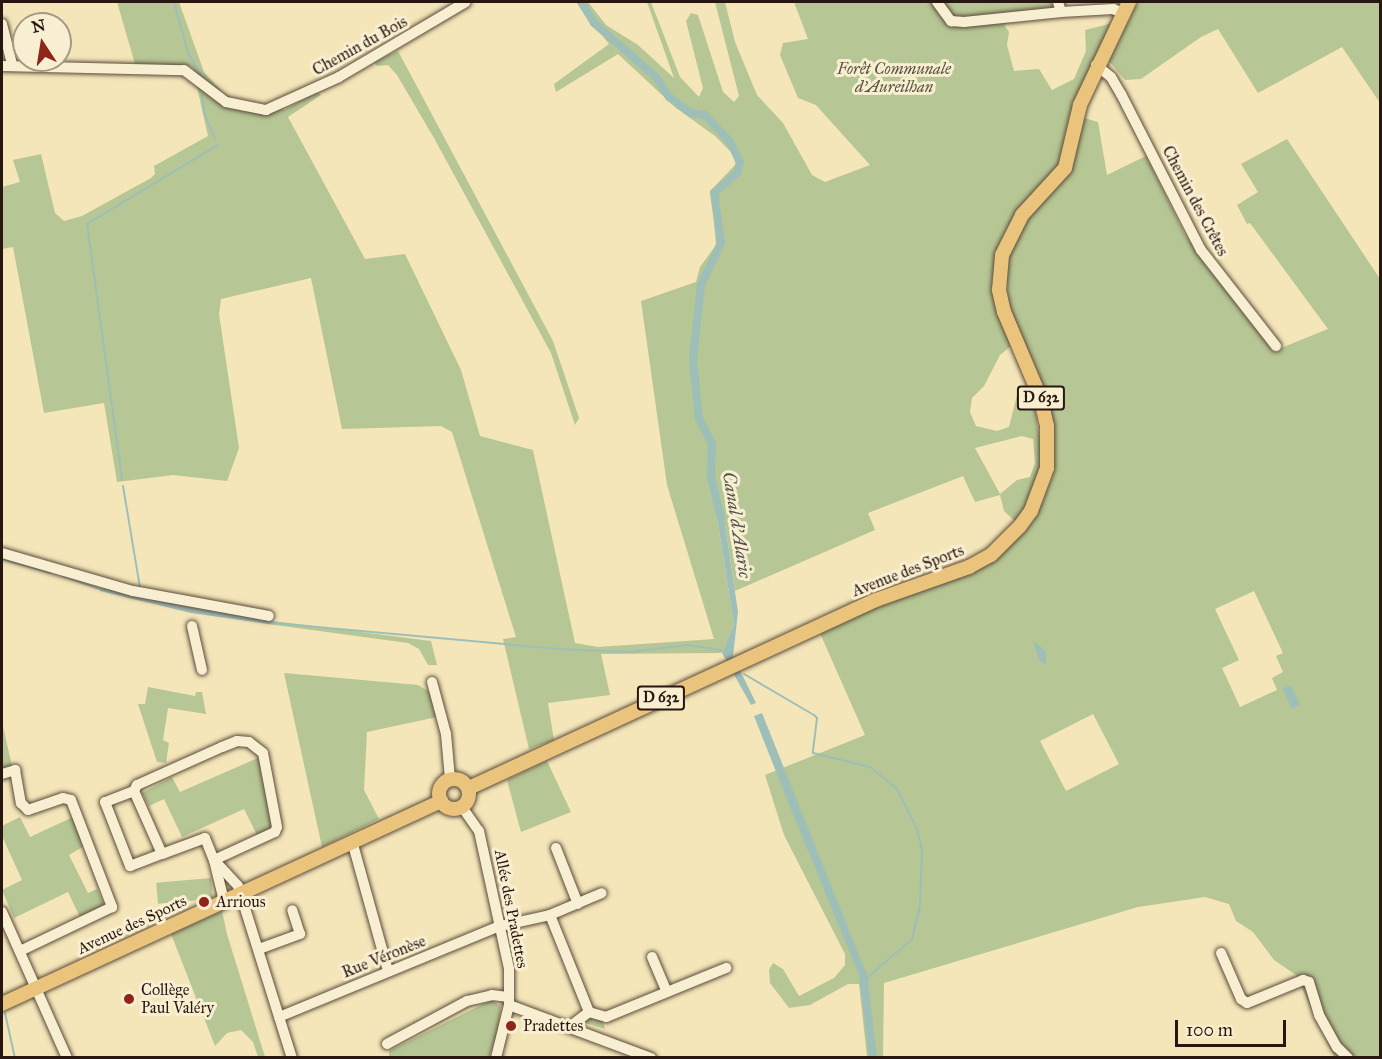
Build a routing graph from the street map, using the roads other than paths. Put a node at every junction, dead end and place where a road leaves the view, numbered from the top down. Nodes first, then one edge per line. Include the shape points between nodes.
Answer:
1 (466, 2) edge
2 (937, 2) edge
3 (1059, 7) edge
4 (1126, 7) edge
5 (2, 24) edge
6 (1096, 64) junction
7 (7, 65) edge
8 (1276, 346) dead end
9 (2, 553) edge
10 (268, 616) dead end
11 (192, 626) dead end
12 (202, 670) dead end
13 (432, 682) dead end
14 (2, 774) edge
15 (450, 778) junction
16 (469, 788) junction
17 (134, 791) junction
18 (441, 801) junction
19 (462, 807) junction
20 (352, 841) junction
21 (556, 848) dead end
22 (162, 854) junction
23 (214, 860) junction
24 (241, 892) junction
25 (602, 893) dead end
26 (224, 901) junction
27 (578, 904) junction
28 (292, 910) dead end
29 (2, 912) edge
30 (550, 915) junction
31 (501, 927) junction
32 (259, 949) junction
33 (20, 951) junction
34 (1221, 953) dead end
35 (652, 957) dead end
36 (726, 968) dead end
37 (388, 971) junction
38 (37, 987) junction
39 (667, 992) junction
40 (509, 1001) junction
41 (2, 1004) edge
42 (589, 1012) junction
43 (279, 1017) junction
44 (606, 1017) junction
45 (572, 1025) junction
46 (607, 1039) junction
47 (387, 1044) dead end
48 (67, 1058) edge
49 (292, 1058) edge
50 (496, 1058) edge
51 (651, 1058) edge
52 (1348, 1058) edge

1 - 7 street, Chemin du Bois via 339,77 266,110 226,102 183,70
2 - 3 street via 951,21 964,22
3 - 4 street
4 - 6 main road, D 632
5 - 7 street
6 - 8 street, Chemin des Crêtes via 1112,78 1201,250
6 - 16 main road, Avenue des Sports / D 632 via 1065,168 1022,214 1002,255 999,290 1004,312 1041,399 1047,426 1047,468 1031,511 1007,542 969,567 876,600
9 - 10 street via 133,591
11 - 12 street
13 - 15 street via 446,734
14 - 33 street via 15,770 21,803 28,810 63,798 71,800 112,907
15 - 16 main road via 463,781
15 - 18 main road via 440,788
16 - 19 main road via 470,796
17 - 22 street
17 - 22 street via 105,802 130,866
17 - 23 street via 137,785 237,741 249,742 263,753 275,832
18 - 19 main road via 452,809
18 - 20 main road, Avenue des Sports
19 - 31 street, Allée des Pradettes via 479,831
20 - 24 main road, Avenue des Sports
20 - 37 street
21 - 27 street
22 - 23 street via 205,838
23 - 24 street
23 - 26 street
24 - 26 main road, Avenue des Sports
24 - 32 street
25 - 27 street, Rue Véronèse
26 - 38 main road, Avenue des Sports
27 - 30 street, Rue Véronèse
28 - 32 street via 300,934
29 - 33 street
30 - 31 street, Rue Véronèse
30 - 42 street
31 - 37 street, Rue Véronèse
31 - 40 street, Allée des Pradettes via 509,969
32 - 43 street
33 - 38 street
34 - 52 street via 1240,999 1247,1003 1303,980 1309,982 1319,1015
35 - 39 street
36 - 39 street
37 - 43 street, Rue Véronèse
38 - 41 main road, Avenue des Sports
38 - 48 street
39 - 44 street
40 - 45 street
40 - 47 street via 492,995 467,1000
40 - 50 street, Allée des Pradettes
42 - 44 street
42 - 45 street
43 - 49 street
44 - 46 street
45 - 46 street
46 - 51 street

